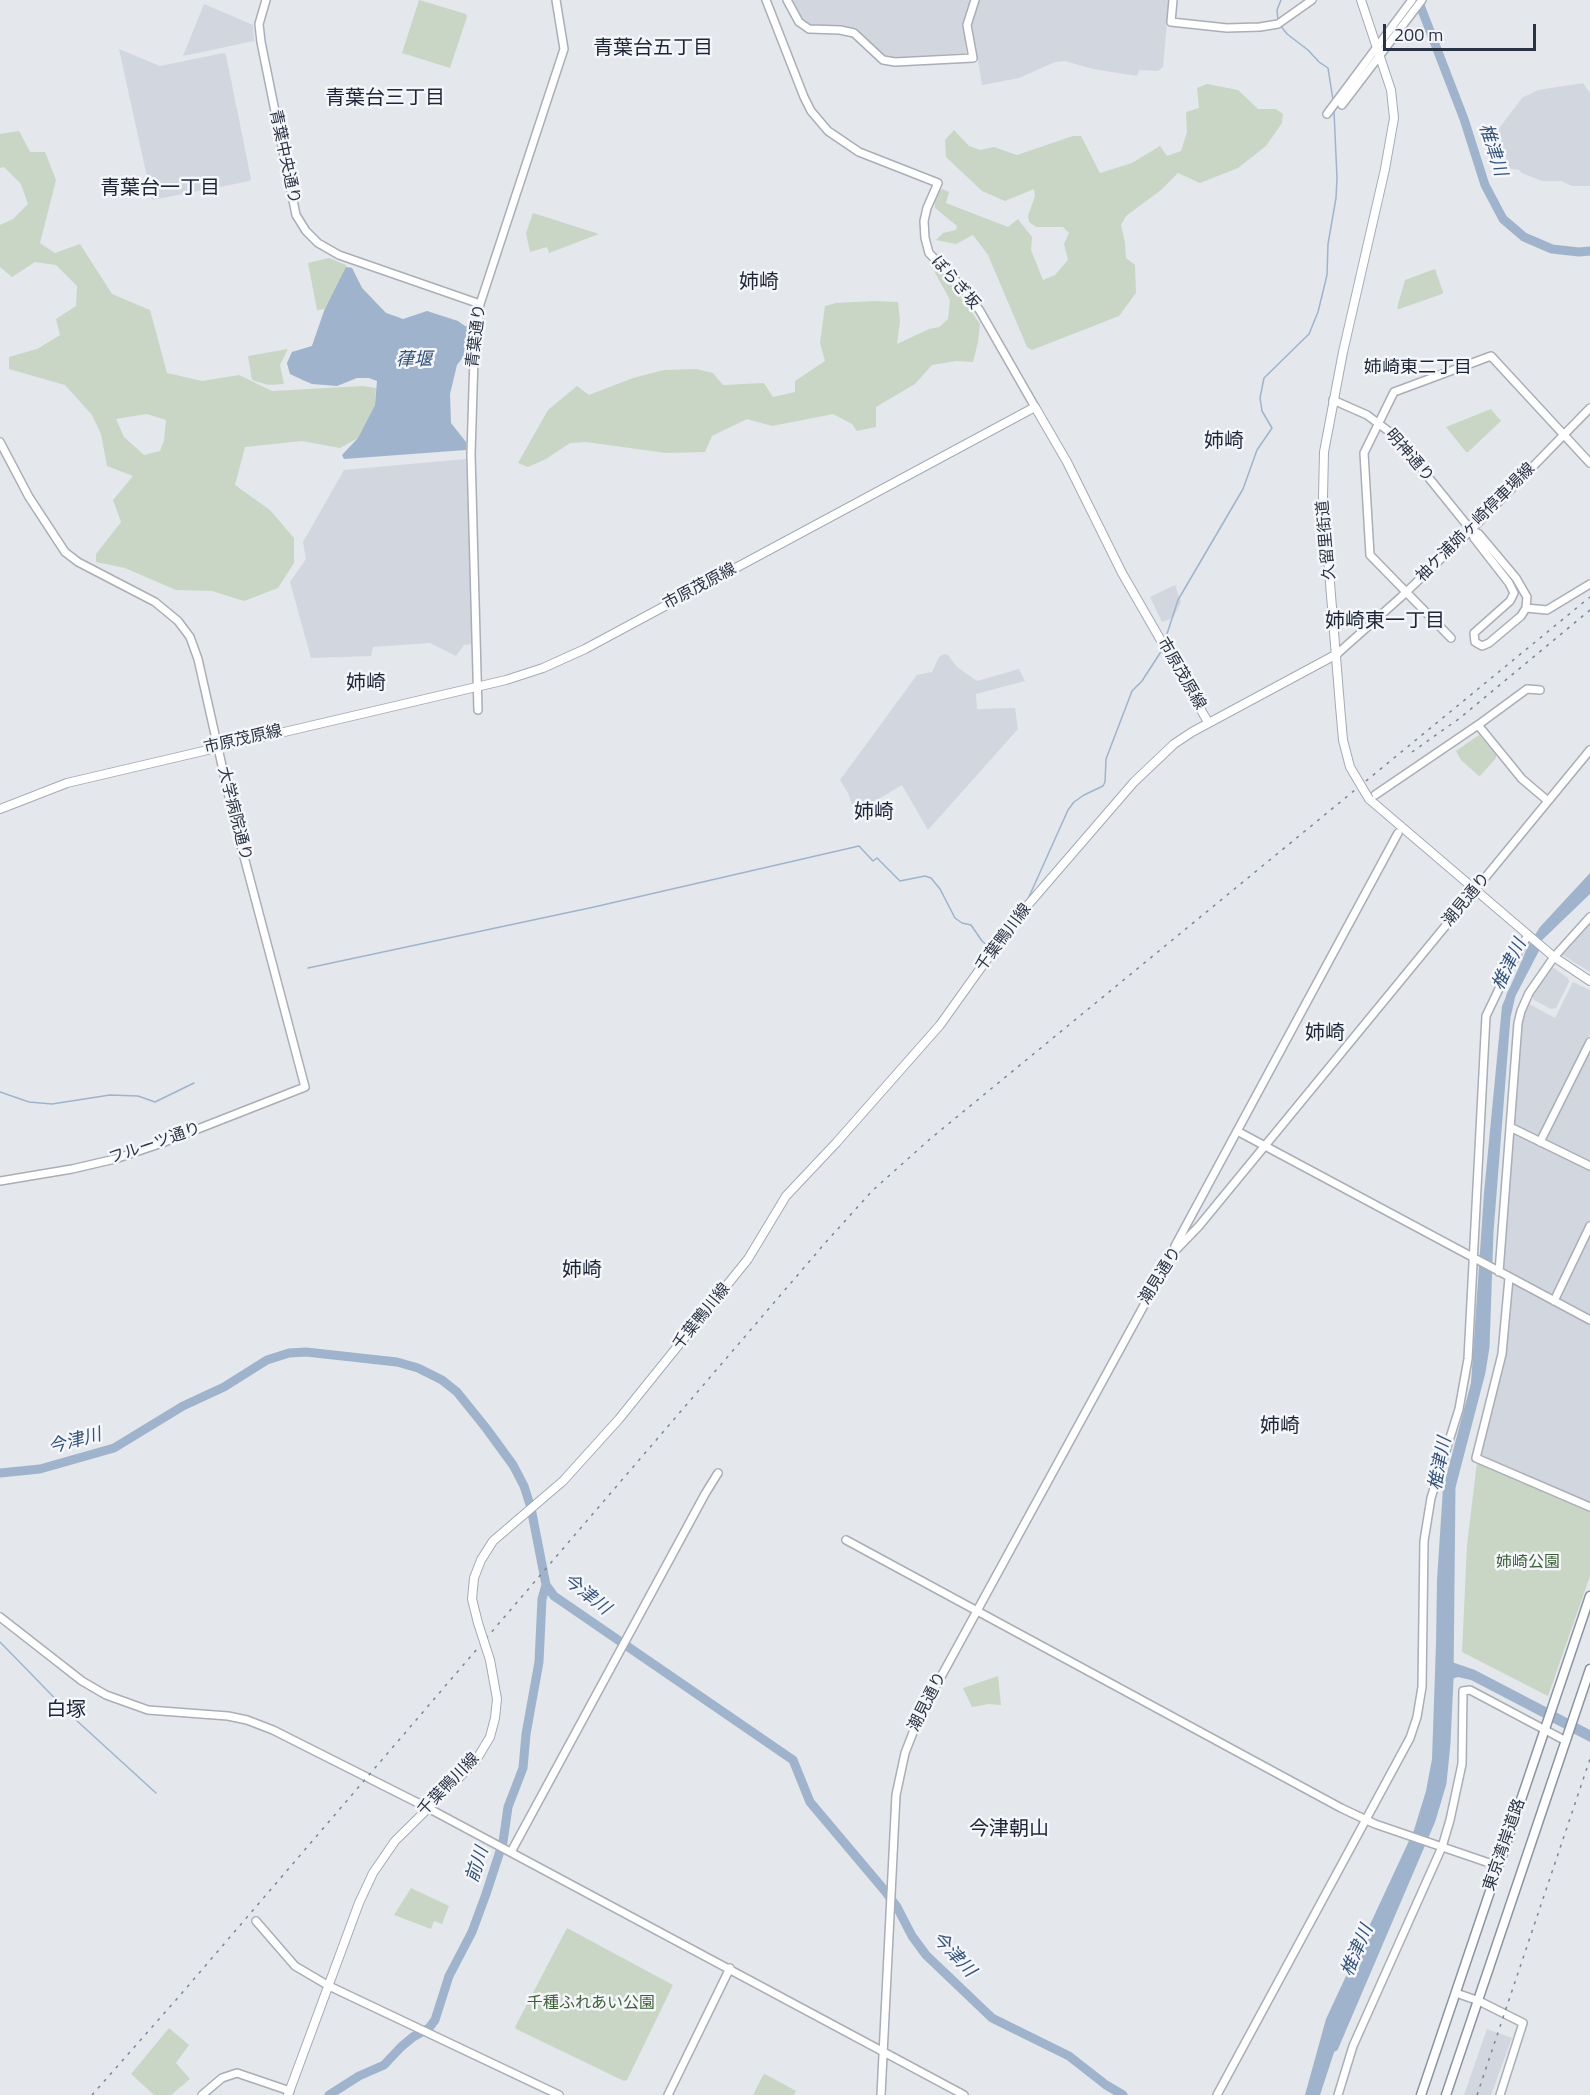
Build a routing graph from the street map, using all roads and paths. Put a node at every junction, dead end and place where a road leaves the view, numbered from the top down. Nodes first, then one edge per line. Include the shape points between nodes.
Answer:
1 (266, 0) edge
2 (556, 0) edge
3 (766, 0) edge
4 (787, 0) edge
5 (975, 0) edge
6 (1173, 0) edge
7 (1312, 0) edge
8 (1361, 0) edge
9 (1412, 0) edge
10 (1422, 0) edge
11 (1378, 52) junction
12 (1342, 105) dead end
13 (1327, 114) dead end
14 (480, 304) junction
15 (1333, 400) junction
16 (1035, 407) junction
17 (1590, 408) edge
18 (1378, 422) junction
19 (1565, 433) junction
20 (0, 442) edge
21 (1590, 463) edge
22 (1471, 530) junction
23 (1590, 584) edge
24 (1406, 592) junction
25 (1527, 608) junction
26 (1451, 638) dead end
27 (1337, 654) junction
28 (479, 686) junction
29 (1540, 690) dead end
30 (478, 710) dead end
31 (1208, 722) junction
32 (1478, 725) junction
33 (217, 746) junction
34 (1590, 750) edge
35 (1375, 795) dead end
36 (1548, 801) junction
37 (0, 809) edge
38 (1398, 833) dead end
39 (1474, 891) junction
40 (1590, 916) edge
41 (1530, 937) junction
42 (1551, 955) junction
43 (1590, 981) edge
44 (1590, 1042) edge
45 (305, 1087) joint
46 (1510, 1127) junction
47 (1237, 1131) junction
48 (1540, 1142) junction
49 (1264, 1145) junction
50 (1590, 1166) edge
51 (0, 1180) edge
52 (1590, 1226) edge
53 (1172, 1254) junction
54 (1476, 1260) junction
55 (1496, 1271) junction
56 (1509, 1278) junction
57 (1554, 1301) junction
58 (1590, 1320) edge
59 (718, 1473) dead end
60 (1590, 1507) edge
61 (846, 1540) dead end
62 (1590, 1596) edge
63 (977, 1610) junction
64 (0, 1617) edge
65 (1590, 1669) edge
66 (1544, 1730) junction
67 (1566, 1741) junction
68 (428, 1808) junction
69 (1365, 1820) junction
70 (1442, 1847) junction
71 (511, 1852) junction
72 (1498, 1866) junction
73 (256, 1921) dead end
74 (730, 1968) junction
75 (329, 1986) junction
76 (1456, 1993) junction
77 (1479, 2001) junction
78 (883, 2052) junction
79 (289, 2093) edge
80 (202, 2095) edge
81 (559, 2095) edge
82 (668, 2095) edge
83 (881, 2095) edge
84 (964, 2095) edge
85 (1217, 2095) edge
86 (1338, 2095) edge
87 (1421, 2095) edge
88 (1446, 2095) edge
89 (1500, 2095) edge

1 - 14 street, 青葉中央通り via 259,24 261,42 296,214 306,231 339,255
2 - 14 street, 青葉通り via 564,49
3 - 16 street, ぼらぎ坂 via 804,97 828,131 859,152 938,183 924,221 929,253 965,290
4 - 5 street via 799,22 809,29 854,33 883,60 895,62 973,58 967,26
6 - 7 street via 1171,22 1227,28 1278,24
8 - 11 main road, 久留里街道
9 - 11 street
10 - 11 street
11 - 12 street
11 - 13 street
11 - 15 main road, 久留里街道 via 1393,101 1393,129
14 - 28 street, 青葉通り via 471,418
15 - 18 street, 明神通り
15 - 27 main road, 久留里街道 via 1324,452 1323,497
16 - 28 main road, 市原茂原線 via 569,657
16 - 31 main road, 市原茂原線 via 1122,573
17 - 19 street, 袖ケ浦姉ヶ崎停車場線
18 - 19 street via 1396,390 1491,356
18 - 22 street, 明神通り via 1403,444
18 - 24 street via 1364,457 1370,555
19 - 21 street
19 - 22 street, 袖ケ浦姉ヶ崎停車場線
20 - 33 street, 大学病院通り via 28,497 65,552 155,602 178,621 198,659
22 - 24 street, 袖ケ浦姉ヶ崎停車場線
22 - 25 street, 明神通り via 1523,589
22 - 25 street, 明神通り via 1514,592 1476,630 1475,642 1482,646 1489,643
23 - 25 street via 1546,610
24 - 26 street, 袖ケ浦姉ヶ崎停車場線
24 - 27 street
27 - 31 main road, 千葉鴨川線
27 - 39 main road, 久留里街道, bridge via 1350,768 1373,803
28 - 30 street, 青葉通り
28 - 33 main road, 市原茂原線
29 - 32 street via 1527,689
31 - 68 main road, 千葉鴨川線, bridge via 1174,744 1143,773 1033,899 939,1025 786,1196 747,1260 645,1389 575,1469 493,1541 477,1568 472,1588 497,1699 495,1718 475,1762
32 - 35 street
32 - 36 street via 1522,779
33 - 37 main road, 市原茂原線 via 67,783
33 - 45 street, 大学病院通り
34 - 36 street, 潮見通り
36 - 39 street, 潮見通り
38 - 47 street
39 - 41 main road, 久留里街道
39 - 49 street, 潮見通り
40 - 42 street
41 - 42 main road, 久留里街道
41 - 54 street via 1508,970 1486,1016
42 - 43 main road, 久留里街道
42 - 46 street via 1529,993 1518,1023
44 - 48 street
45 - 51 street, フルーツ通り via 115,1159
46 - 48 street
46 - 55 street
47 - 49 street
47 - 53 street
48 - 50 street
49 - 53 street, 潮見通り
49 - 54 street
52 - 57 street
53 - 63 street, 潮見通り
54 - 55 street
54 - 69 street via 1468,1359 1459,1409 1431,1498 1424,1541 1422,1687 1417,1718
55 - 56 street
56 - 57 street
56 - 60 street via 1502,1354 1476,1458
57 - 58 street
59 - 71 street
61 - 63 street
62 - 66 highway, 東京湾岸道路
63 - 69 street
63 - 78 street, 潮見通り via 919,1717 904,1753 896,1795
64 - 68 street via 106,1695 147,1710 247,1720
65 - 67 highway, 東京湾岸道路
66 - 67 street
66 - 70 street via 1470,1690 1463,1691 1462,1764
66 - 72 highway, 東京湾岸道路
67 - 77 highway, 東京湾岸道路
68 - 71 street
68 - 75 main road, 千葉鴨川線 via 395,1841 373,1873
69 - 70 street
69 - 85 street
70 - 72 street
70 - 86 street via 1353,2046
71 - 74 street
72 - 76 highway, 東京湾岸道路
73 - 75 street via 295,1966
74 - 78 street
74 - 82 street
75 - 79 main road, 千葉鴨川線
75 - 81 street
76 - 77 street
76 - 87 highway, 東京湾岸道路
77 - 88 highway, 東京湾岸道路
77 - 89 street via 1523,2023
78 - 83 street
78 - 84 street
79 - 80 street via 237,2073 222,2078

